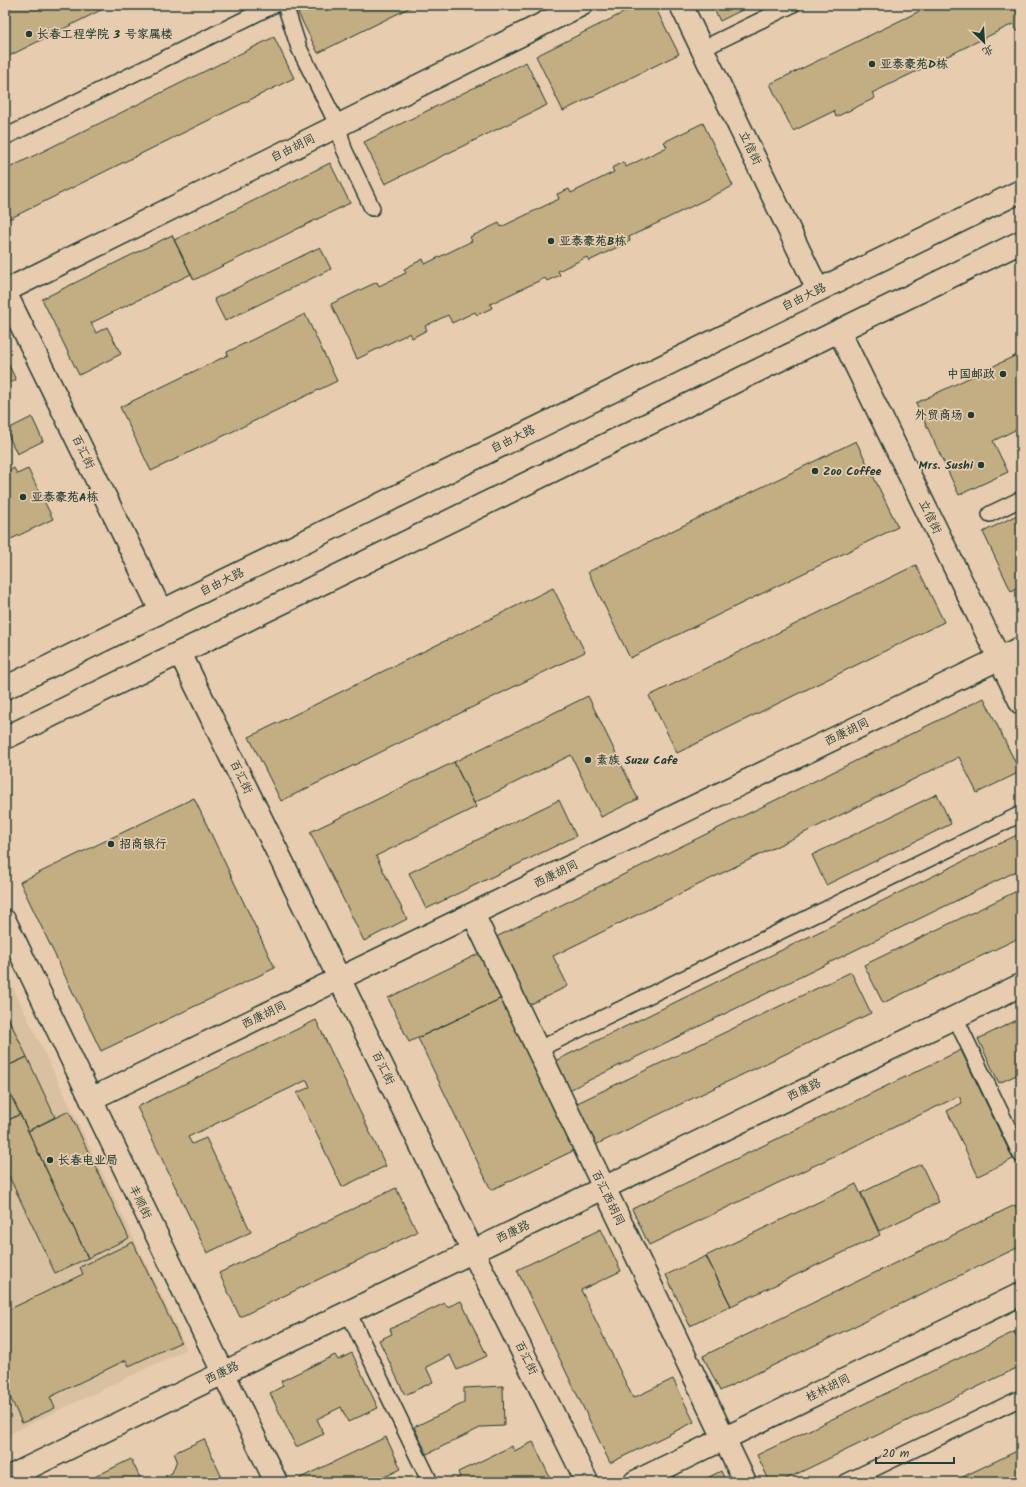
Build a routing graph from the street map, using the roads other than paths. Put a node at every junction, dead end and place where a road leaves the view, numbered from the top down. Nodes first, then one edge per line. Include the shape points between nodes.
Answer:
1 (274, 5) edge
2 (284, 5) edge
3 (581, 5) edge
4 (681, 5) edge
5 (792, 5) edge
6 (702, 49) junction
7 (338, 126) junction
8 (5, 138) edge
9 (1021, 191) edge
10 (372, 208) dead end
11 (1021, 242) edge
12 (818, 290) junction
13 (5, 292) edge
14 (839, 331) junction
15 (1021, 499) edge
16 (990, 514) dead end
17 (161, 612) junction
18 (1021, 648) edge
19 (180, 653) junction
20 (999, 659) junction
21 (5, 688) edge
22 (1021, 703) edge
23 (5, 738) edge
24 (1021, 814) edge
25 (473, 914) junction
26 (5, 921) edge
27 (339, 979) junction
28 (1021, 985) edge
29 (955, 1017) junction
30 (537, 1050) junction
31 (91, 1100) junction
32 (1021, 1155) edge
33 (603, 1188) junction
34 (472, 1252) junction
35 (1021, 1294) edge
36 (348, 1312) junction
37 (223, 1373) junction
38 (1021, 1398) edge
39 (724, 1439) junction
40 (5, 1479) edge
41 (276, 1482) edge
42 (430, 1482) edge
43 (587, 1482) edge
44 (635, 1482) edge
45 (745, 1482) edge
46 (846, 1482) edge

1 - 8 lane
2 - 7 lane via 299,48
3 - 7 street, 自由胡同
4 - 6 street, 立信街
5 - 6 lane
6 - 12 street, 立信街
7 - 10 lane via 344,149
7 - 13 street, 自由胡同
9 - 12 street, 自由大路
11 - 14 street
12 - 17 street, 自由大路
13 - 17 street, 百汇街
14 - 19 street
14 - 20 street, 立信街
15 - 16 lane
17 - 21 street, 自由大路
18 - 20 street, 西康胡同
19 - 23 street
19 - 27 street, 百汇街
20 - 22 street, 立信街
20 - 25 street, 西康胡同
24 - 30 lane
25 - 27 street, 西康胡同
25 - 30 street, 百汇西胡同
26 - 31 street, 丰顺街
27 - 31 street, 西康胡同
27 - 34 street, 百汇街
28 - 29 street, 西康路
29 - 32 lane
29 - 33 street, 西康路
30 - 33 street, 百汇西胡同
31 - 37 street, 丰顺街
33 - 34 street, 西康路
33 - 39 street, 百汇西胡同
34 - 36 street, 西康路
34 - 43 street, 百汇街
35 - 39 street, 桂林胡同
36 - 37 street, 西康路
36 - 42 lane
37 - 40 street, 西康路
37 - 41 street, 丰顺街
38 - 46 lane
39 - 44 street, 桂林胡同
39 - 45 street, 百汇西胡同

